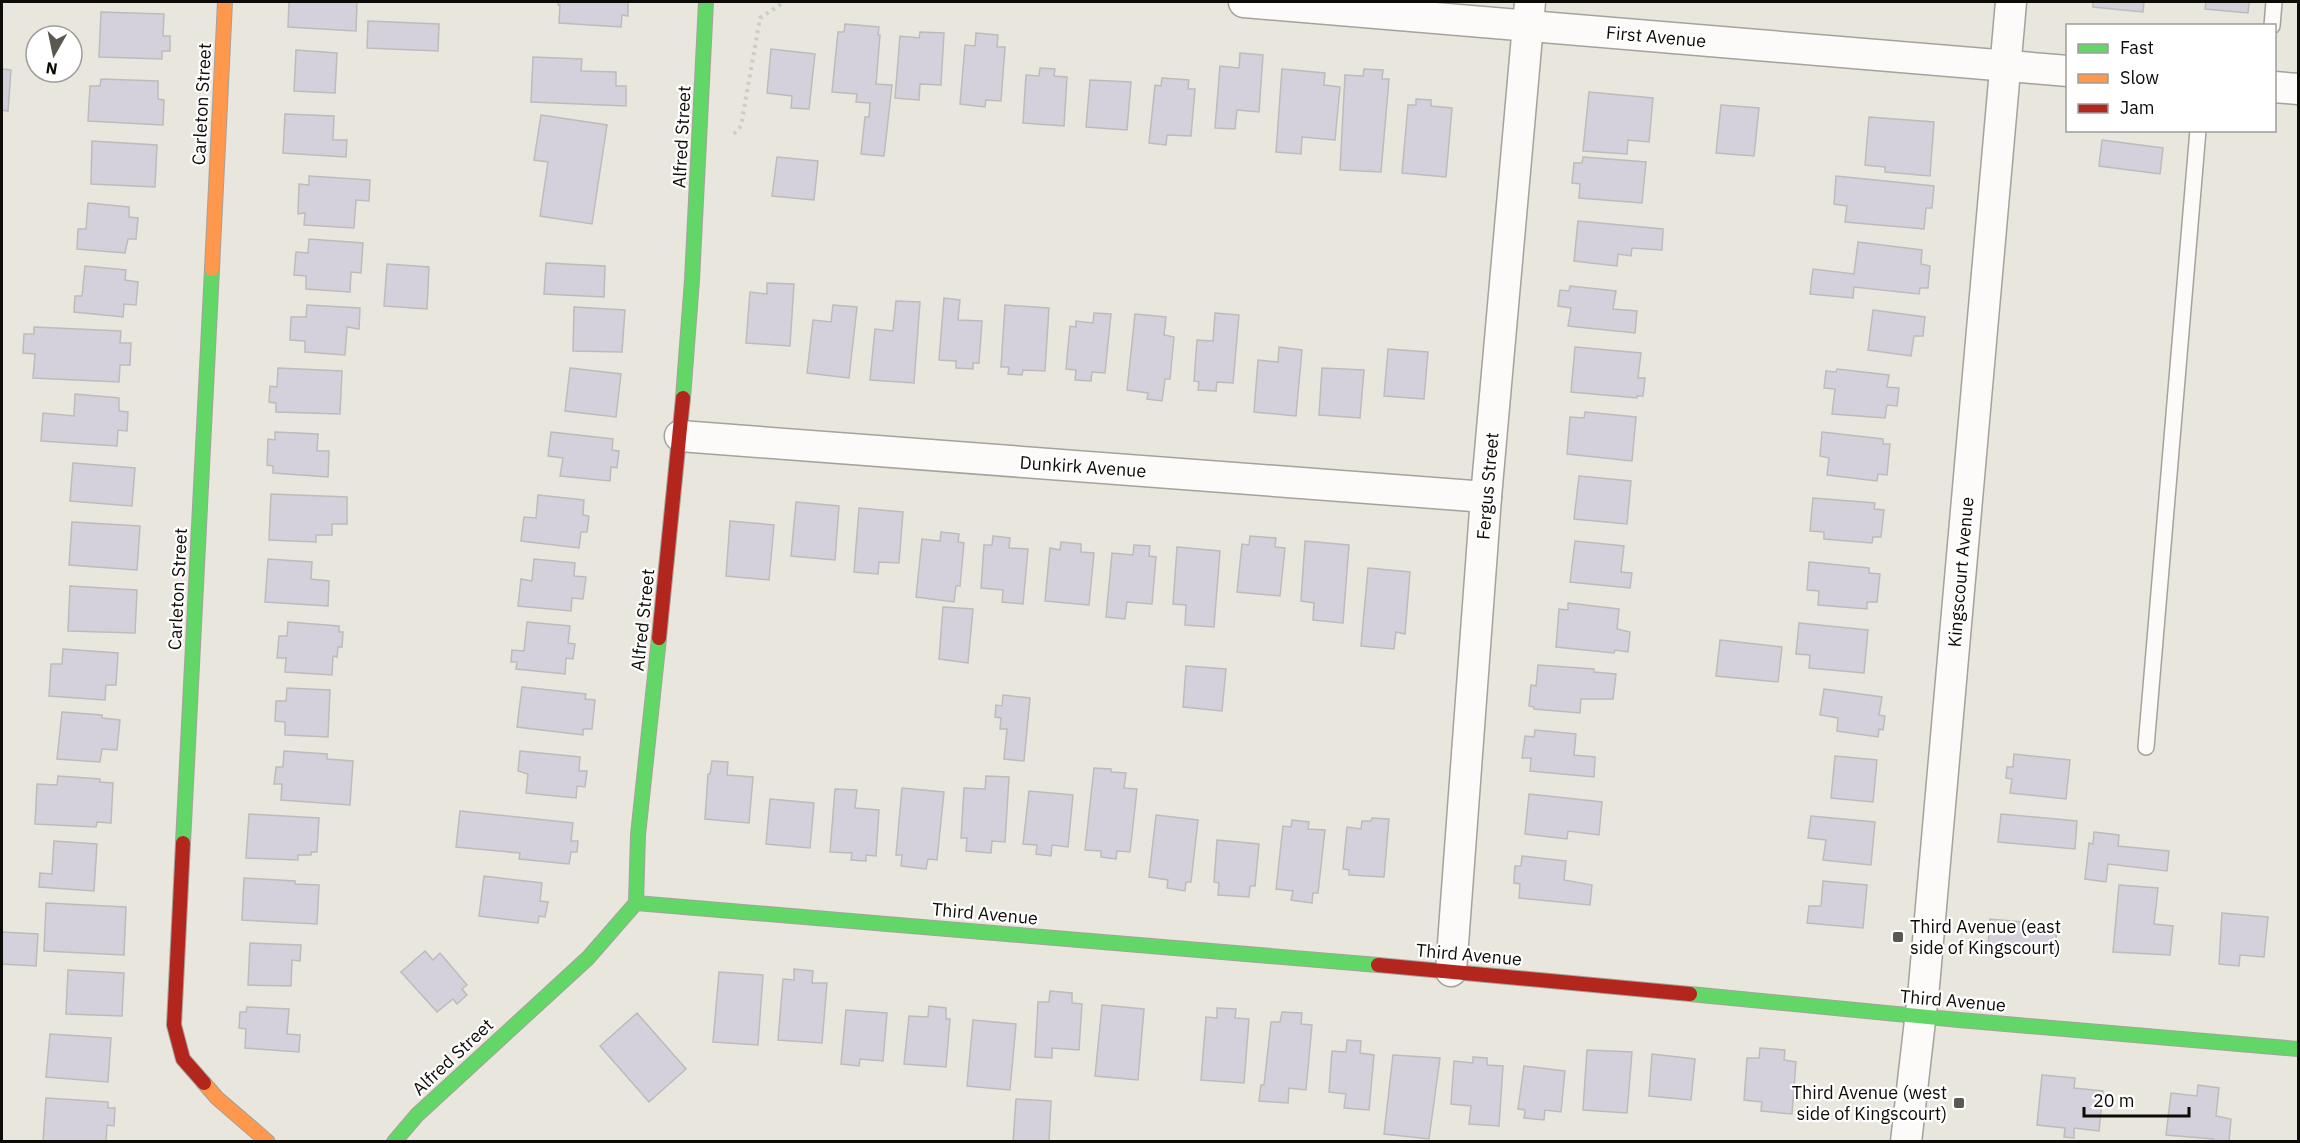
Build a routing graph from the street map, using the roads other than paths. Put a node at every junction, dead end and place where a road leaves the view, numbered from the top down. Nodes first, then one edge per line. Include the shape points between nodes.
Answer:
1 (225, 2) edge
2 (706, 2) edge
3 (1244, 2) edge
4 (2011, 2) edge
5 (2274, 2) edge
6 (1529, 14) edge
7 (2272, 24) edge
8 (2005, 66) junction
9 (2066, 71) edge
10 (2276, 87) edge
11 (2298, 89) edge
12 (2198, 132) edge
13 (680, 436) junction
14 (1486, 497) junction
15 (2146, 747) dead end
16 (636, 903) junction
17 (1451, 971) junction
18 (1920, 1016) junction
19 (2298, 1049) edge
20 (268, 1142) edge
21 (394, 1142) edge
22 (1906, 1142) edge

1 - 20 street, Carleton Street via 174,1025 183,1059 218,1098
2 - 13 street, Alfred Street
3 - 6 street, First Avenue
4 - 8 street, Kingscourt Avenue
5 - 7 lane
6 - 8 street, First Avenue
6 - 14 street, Fergus Street
8 - 9 street, First Avenue
8 - 18 street, Kingscourt Avenue
10 - 11 street
12 - 15 lane
13 - 14 street, Dunkirk Avenue
13 - 16 street, Alfred Street via 638,835
14 - 17 street, Fergus Street
16 - 17 street, Third Avenue
16 - 21 street, Alfred Street via 588,958 417,1115
17 - 18 street, Third Avenue
18 - 19 street, Third Avenue
18 - 22 street, Kingscourt Avenue

